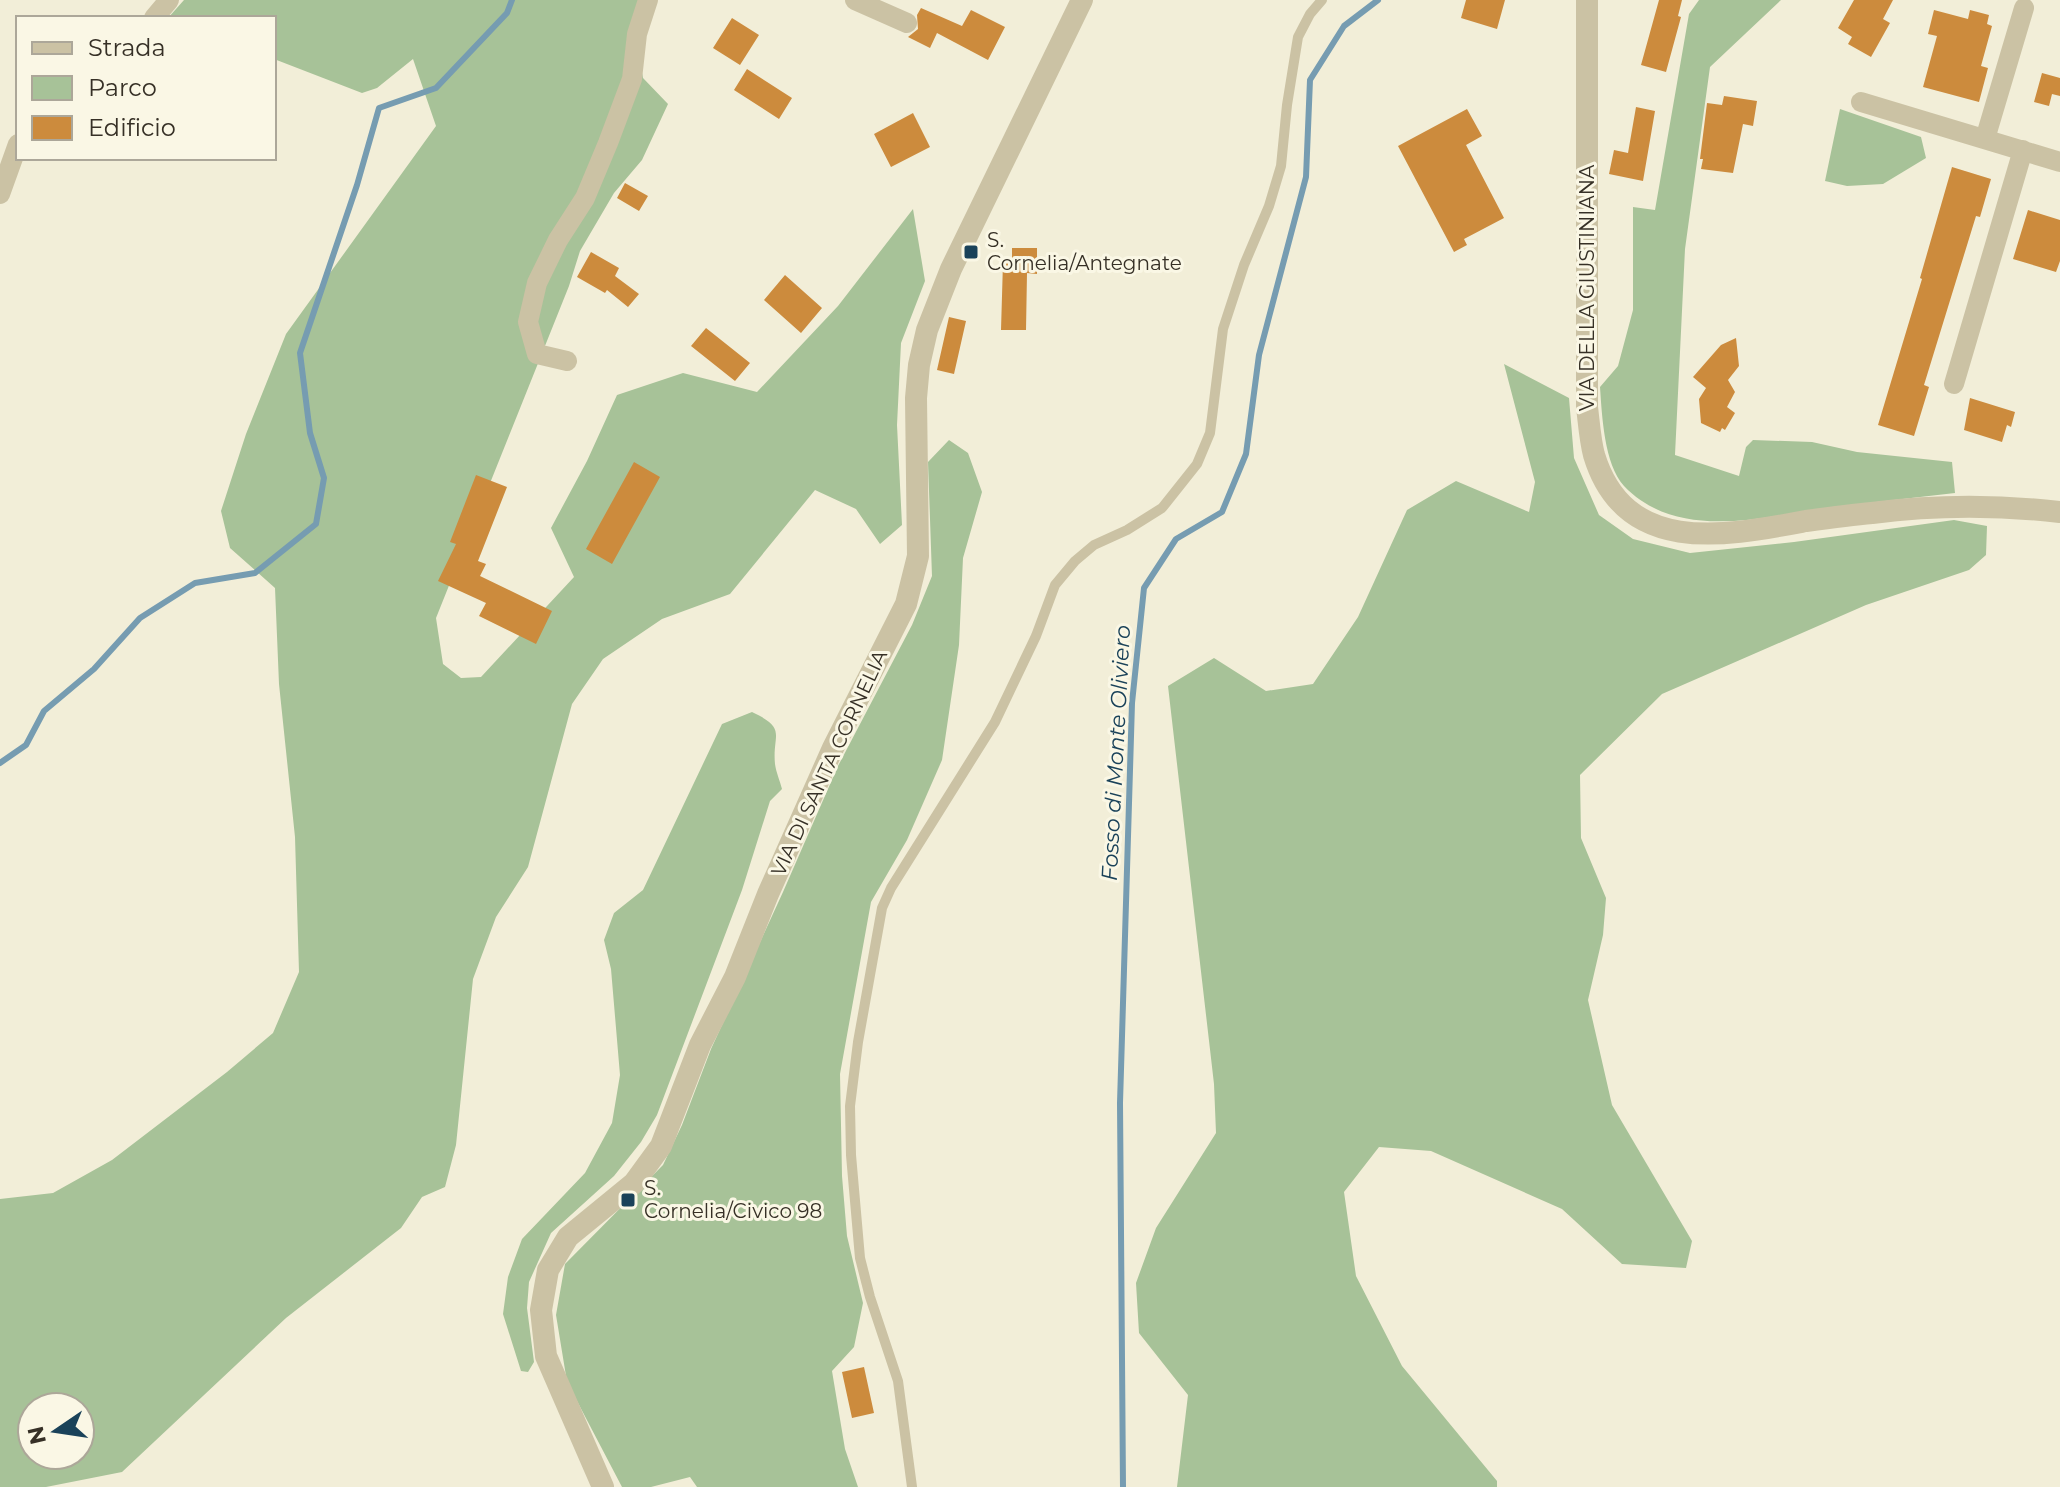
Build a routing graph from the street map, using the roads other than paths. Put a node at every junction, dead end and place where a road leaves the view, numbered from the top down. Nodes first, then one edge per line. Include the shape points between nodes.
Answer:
1 (169, 0) edge
2 (648, 0) edge
3 (855, 0) edge
4 (1082, 0) edge
5 (1322, 0) edge
6 (1587, 0) edge
7 (2024, 8) dead end
8 (156, 16) edge
9 (907, 23) dead end
10 (1861, 102) dead end
11 (1985, 139) junction
12 (16, 150) edge
13 (2023, 150) junction
14 (2060, 162) edge
15 (0, 194) edge
16 (567, 361) dead end
17 (1954, 384) dead end
18 (2060, 512) edge
19 (603, 1487) edge
20 (912, 1487) edge

1 - 8 street
2 - 16 street via 637,34 632,79 585,198 537,283 528,322 537,354
3 - 9 street
4 - 19 street, VIA DI SANTA CORNELIA via 963,242 927,330 916,398 918,556 906,604 824,767 735,977 700,1045 661,1146 634,1183 568,1237 548,1270 541,1310 546,1356
5 - 20 lane via 1298,37 1281,166 1223,329 1210,433 1197,464 1162,508 1094,545 1055,585 995,722 882,908 858,1042 850,1106 851,1155 860,1258 898,1381
6 - 18 street, VIA DELLA GIUSTINIANA via 1587,407 1595,457 1615,496 1653,524 1707,535 1918,509
7 - 11 street
10 - 11 street
11 - 13 street
12 - 15 street
13 - 14 street
13 - 17 street

